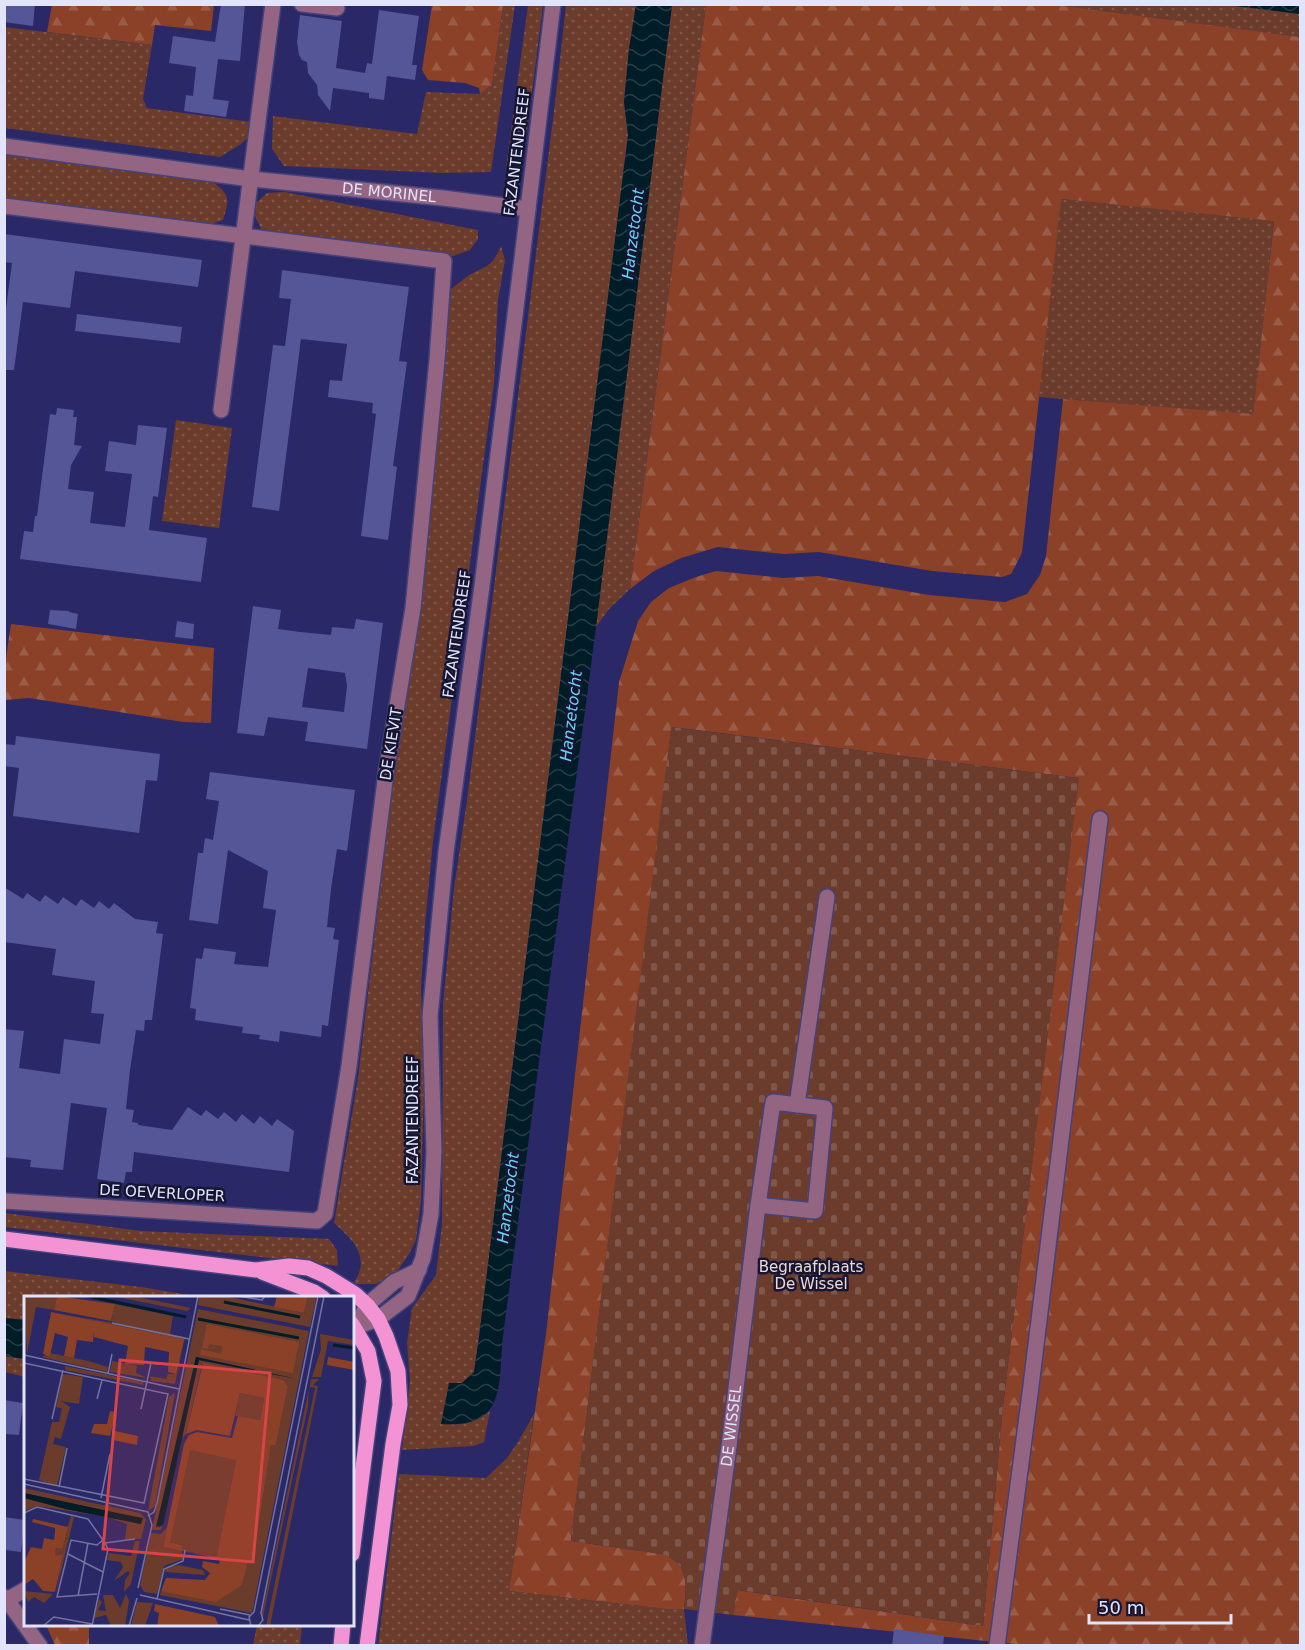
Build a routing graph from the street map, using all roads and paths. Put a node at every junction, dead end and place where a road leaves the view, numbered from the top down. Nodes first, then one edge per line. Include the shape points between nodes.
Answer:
1 (273, 4) edge
2 (302, 4) edge
3 (553, 4) edge
4 (337, 8) dead end
5 (4, 146) edge
6 (251, 178) junction
7 (4, 206) edge
8 (528, 209) junction
9 (244, 236) junction
10 (220, 410) dead end
11 (1100, 819) dead end
12 (827, 897) dead end
13 (797, 1104) junction
14 (4, 1201) edge
15 (758, 1205) junction
16 (317, 1221) joint
17 (4, 1239) edge
18 (256, 1270) junction
19 (419, 1270) junction
20 (320, 1296) edge
21 (367, 1305) junction
22 (378, 1319) junction
23 (354, 1326) edge
24 (354, 1540) edge
25 (24, 1590) edge
26 (6, 1599) edge
27 (24, 1624) edge
28 (26, 1626) edge
29 (343, 1626) edge
30 (40, 1646) edge
31 (341, 1646) edge
32 (368, 1646) edge
33 (702, 1646) edge
34 (997, 1646) edge

1 - 6 street
2 - 4 street
3 - 8 street, FAZANTENDREEF
5 - 6 street, DE MORINEL
6 - 8 street, DE MORINEL
6 - 9 street
7 - 9 street
8 - 19 street, FAZANTENDREEF via 446,852 430,1016 434,1151 430,1214
9 - 10 street
9 - 16 street, DE KIEVIT via 444,261 413,608 386,773 349,1066 325,1214
11 - 34 street
12 - 13 street
13 - 15 street, DE WISSEL via 773,1102
13 - 15 street, DE WISSEL via 825,1108 815,1211
14 - 16 street, DE OEVERLOPER
15 - 33 street, DE WISSEL
17 - 18 main road
18 - 20 main road
18 - 21 main road via 308,1268 349,1290
19 - 21 street via 394,1282
19 - 22 street, FAZANTENDREEF via 408,1296
21 - 22 main road
21 - 23 street
22 - 23 street, FAZANTENDREEF
22 - 32 main road via 398,1371 400,1405
23 - 24 main road via 368,1351 374,1381
25 - 26 street
26 - 27 street
28 - 30 street
29 - 31 main road

